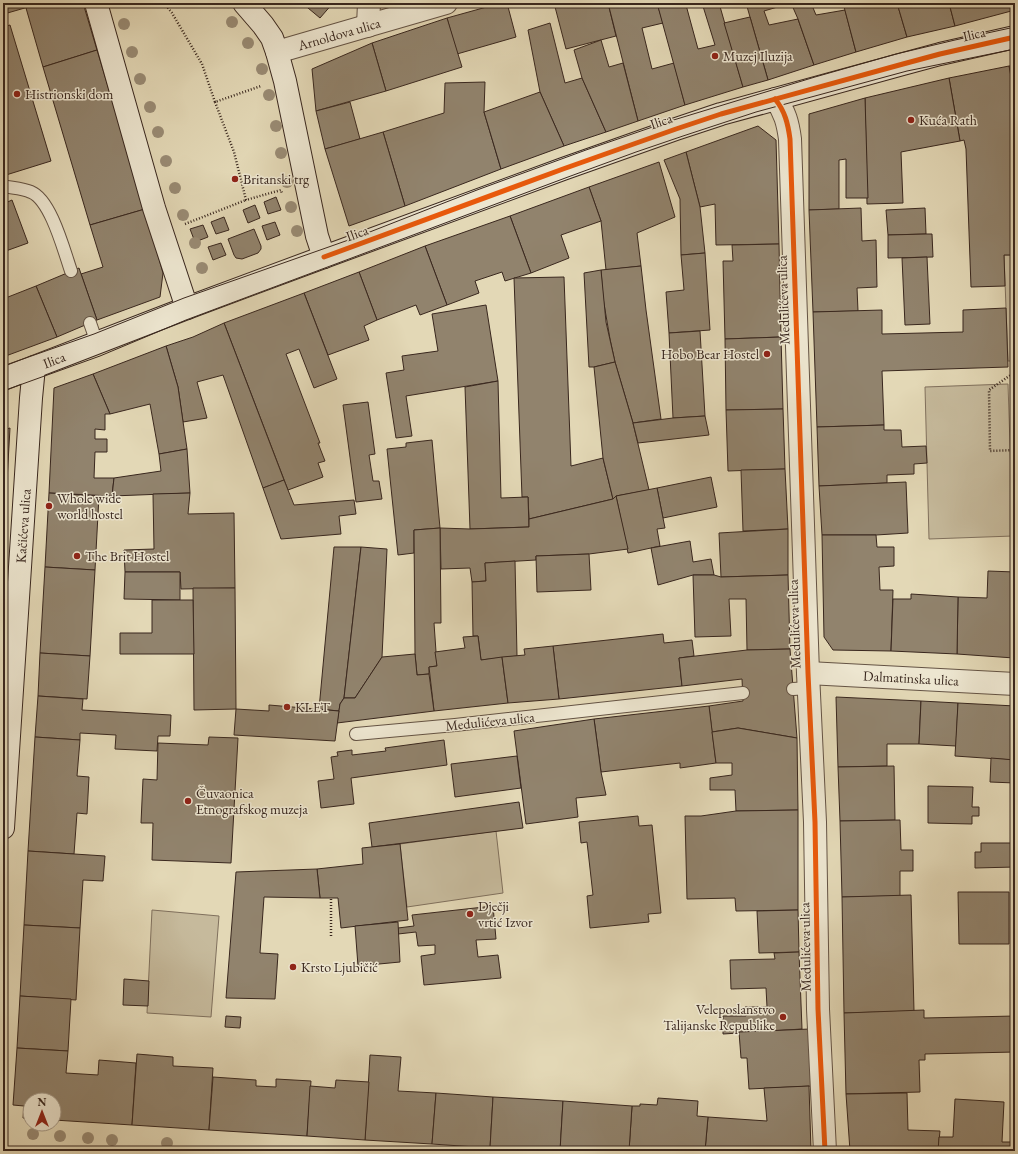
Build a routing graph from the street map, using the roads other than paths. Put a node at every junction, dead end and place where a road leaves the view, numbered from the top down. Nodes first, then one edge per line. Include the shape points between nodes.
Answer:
1 (96, 3) edge
2 (244, 3) edge
3 (369, 3) edge
4 (446, 3) edge
5 (368, 26) junction
6 (1015, 37) edge
7 (277, 52) junction
8 (776, 99) junction
9 (3, 186) edge
10 (324, 257) junction
11 (71, 271) dead end
12 (188, 308) junction
13 (34, 367) junction
14 (3, 379) edge
15 (803, 683) junction
16 (1015, 684) edge
17 (743, 692) dead end
18 (356, 734) dead end
19 (3, 828) edge
20 (825, 1151) edge

1 - 12 street via 154,208
2 - 7 street via 272,38
3 - 5 street
4 - 5 street, Arnoldova ulica
5 - 7 street, Arnoldova ulica
6 - 8 street, Ilica via 940,54
7 - 10 street via 317,236
8 - 10 street, Ilica via 676,128
8 - 15 street, Medulićeva ulica via 784,113 790,139
9 - 11 lane via 32,192 43,201 51,214
10 - 12 street, Ilica
12 - 13 street, Ilica via 93,333
13 - 14 street, Ilica
13 - 19 street, Kačićeva ulica
15 - 16 street, Dalmatinska ulica
15 - 20 street, Medulićeva ulica via 815,822 818,1009
17 - 18 lane, Medulićeva ulica

